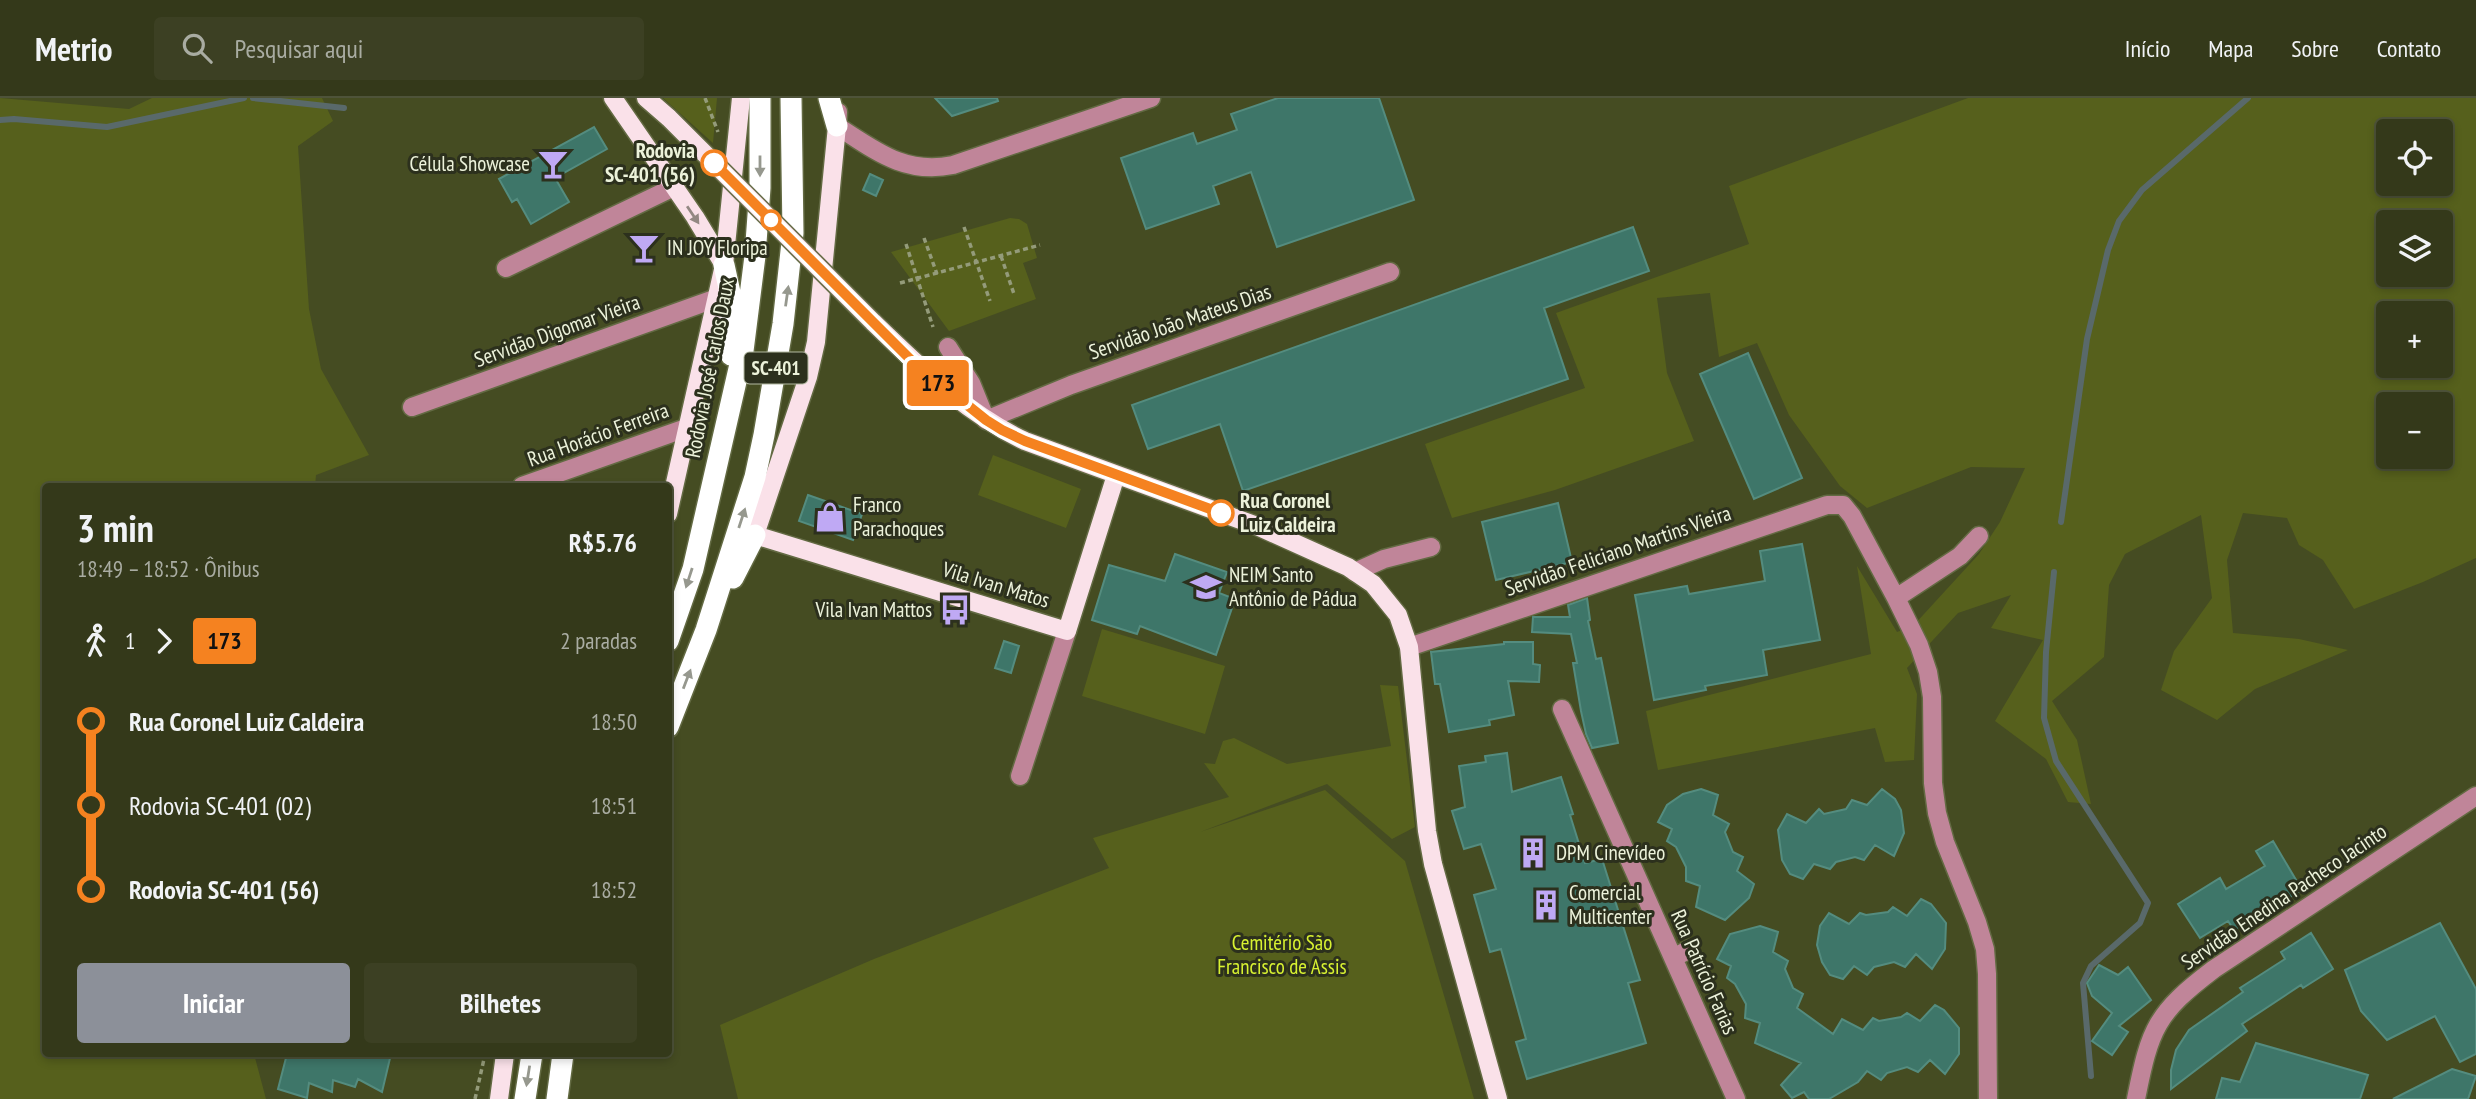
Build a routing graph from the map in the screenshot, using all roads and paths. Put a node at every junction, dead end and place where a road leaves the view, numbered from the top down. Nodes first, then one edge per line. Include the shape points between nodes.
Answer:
1 (613, 98) edge
2 (646, 98) edge
3 (741, 98) edge
4 (760, 98) edge
5 (791, 98) edge
6 (829, 98) edge
7 (839, 98) edge
8 (1151, 98) edge
9 (1128, 102) edge
10 (837, 126) junction
11 (674, 187) junction
12 (964, 227) dead end
13 (924, 238) dead end
14 (906, 244) dead end
15 (1040, 245) dead end
16 (1001, 256) junction
17 (977, 263) junction
18 (724, 265) junction
19 (506, 268) dead end
20 (1390, 272) dead end
21 (937, 274) junction
22 (918, 279) junction
23 (900, 283) dead end
24 (1014, 293) dead end
25 (717, 298) junction
26 (990, 301) dead end
27 (933, 327) dead end
28 (948, 347) dead end
29 (412, 407) dead end
30 (729, 417) junction
31 (986, 420) junction
32 (689, 427) junction
33 (1116, 475) junction
34 (530, 483) edge
35 (672, 497) edge
36 (755, 535) junction
37 (1979, 536) dead end
38 (1430, 547) dead end
39 (1355, 572) junction
40 (1896, 598) junction
41 (672, 629) edge
42 (706, 630) junction
43 (1067, 631) junction
44 (1409, 646) junction
45 (1562, 709) dead end
46 (672, 717) edge
47 (1020, 776) dead end
48 (2476, 796) edge
49 (1690, 950) dead end
50 (1673, 958) junction
51 (485, 1057) edge
52 (505, 1057) edge
53 (531, 1057) edge
54 (564, 1057) edge
55 (475, 1099) edge
56 (499, 1099) edge
57 (525, 1099) edge
58 (557, 1099) edge
59 (1498, 1099) edge
60 (1736, 1099) edge
61 (1988, 1099) edge
62 (2136, 1099) edge

1 - 11 main road
2 - 31 main road, bridge via 926,373
3 - 18 main road
4 -> 30 highway, Rodovia José Carlos Daux / SC-401 via 755,256
42 -> 5 highway, SC-401 via 755,477 781,336 793,233
6 - 10 highway
7 - 10 street
8 - 9 street
9 - 10 street via 936,169 911,167
10 - 36 main road via 816,342
11 -> 18 main road
11 - 19 street
12 - 17 path
13 - 21 path
14 - 22 path
15 - 16 path
16 - 17 path
16 - 24 path
17 - 21 path
17 - 26 path
18 - 25 main road
18 - 30 highway via 731,297
20 - 31 street, Servidão João Mateus Dias via 1071,384
21 - 22 path
22 - 23 path
22 - 27 path
25 - 29 street, Servidão Digomar Vieira
25 - 32 main road
28 - 31 street via 971,383
30 -> 41 highway, Rodovia José Carlos Daux / SC-401 via 693,569
31 - 33 main road via 1025,441
32 - 34 street, Rua Horácio Ferreira
32 - 35 main road
33 - 39 main road via 1257,526
33 - 43 main road, Vila Ivan Matos
36 - 42 highway
36 - 43 main road, Vila Ivan Matos
37 - 40 street via 1960,556
38 - 39 street
39 - 44 main road via 1373,584 1398,615
40 - 44 street, Servidão Feliciano Martins Vieira via 1852,516 1843,505 1827,505
40 - 61 street via 1928,672 1937,813 1985,949
46 -> 42 highway, SC-401
43 - 47 street
44 - 59 main road via 1433,864
45 - 50 street, Rua Patrício Farias
48 - 62 street, Servidão Enedina Pacheco Jacinto via 2183,993 2151,1035
49 - 50 street
50 - 60 street, Rua Patrício Farias
51 - 55 path
52 - 56 main road
53 -> 57 highway
54 - 58 highway

